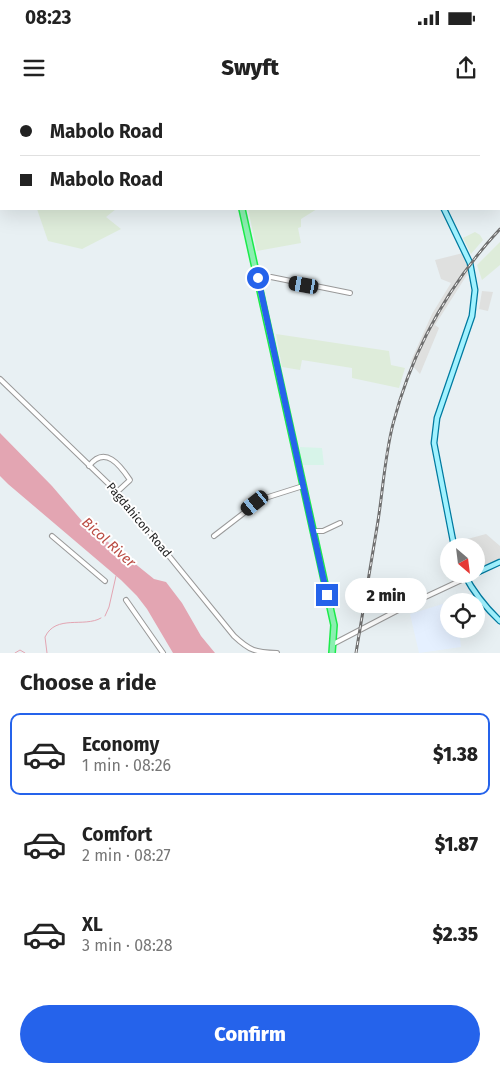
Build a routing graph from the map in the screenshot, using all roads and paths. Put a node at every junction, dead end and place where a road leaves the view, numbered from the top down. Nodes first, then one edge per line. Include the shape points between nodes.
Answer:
1 (242, 210) edge
2 (444, 210) edge
3 (257, 277) junction
4 (350, 293) dead end
5 (0, 379) edge
6 (89, 466) junction
7 (303, 486) junction
8 (117, 492) junction
9 (340, 523) dead end
10 (313, 531) junction
11 (52, 536) dead end
12 (214, 536) dead end
13 (452, 538) edge
14 (500, 562) edge
15 (485, 570) edge
16 (105, 581) dead end
17 (451, 583) edge
18 (468, 583) edge
19 (126, 600) dead end
20 (500, 621) edge
21 (333, 644) junction
22 (163, 653) edge
23 (277, 653) edge
24 (332, 653) edge

1 - 3 highway
2 - 13 main road via 470,263 475,290 472,316 436,418 434,443
3 - 4 street
3 - 7 highway
5 - 6 street, Pagdahicon Road
6 - 8 street, Pagdahicon Road
6 - 8 street via 100,458 120,464 130,480
7 - 10 highway
7 - 12 street via 262,499
8 - 23 street, Pagdahicon Road via 234,636 247,648
9 - 10 street via 322,531
10 - 21 highway via 334,625
11 - 16 street
14 - 15 main road
17 - 21 street
18 - 20 main road
19 - 22 street
21 - 24 highway

